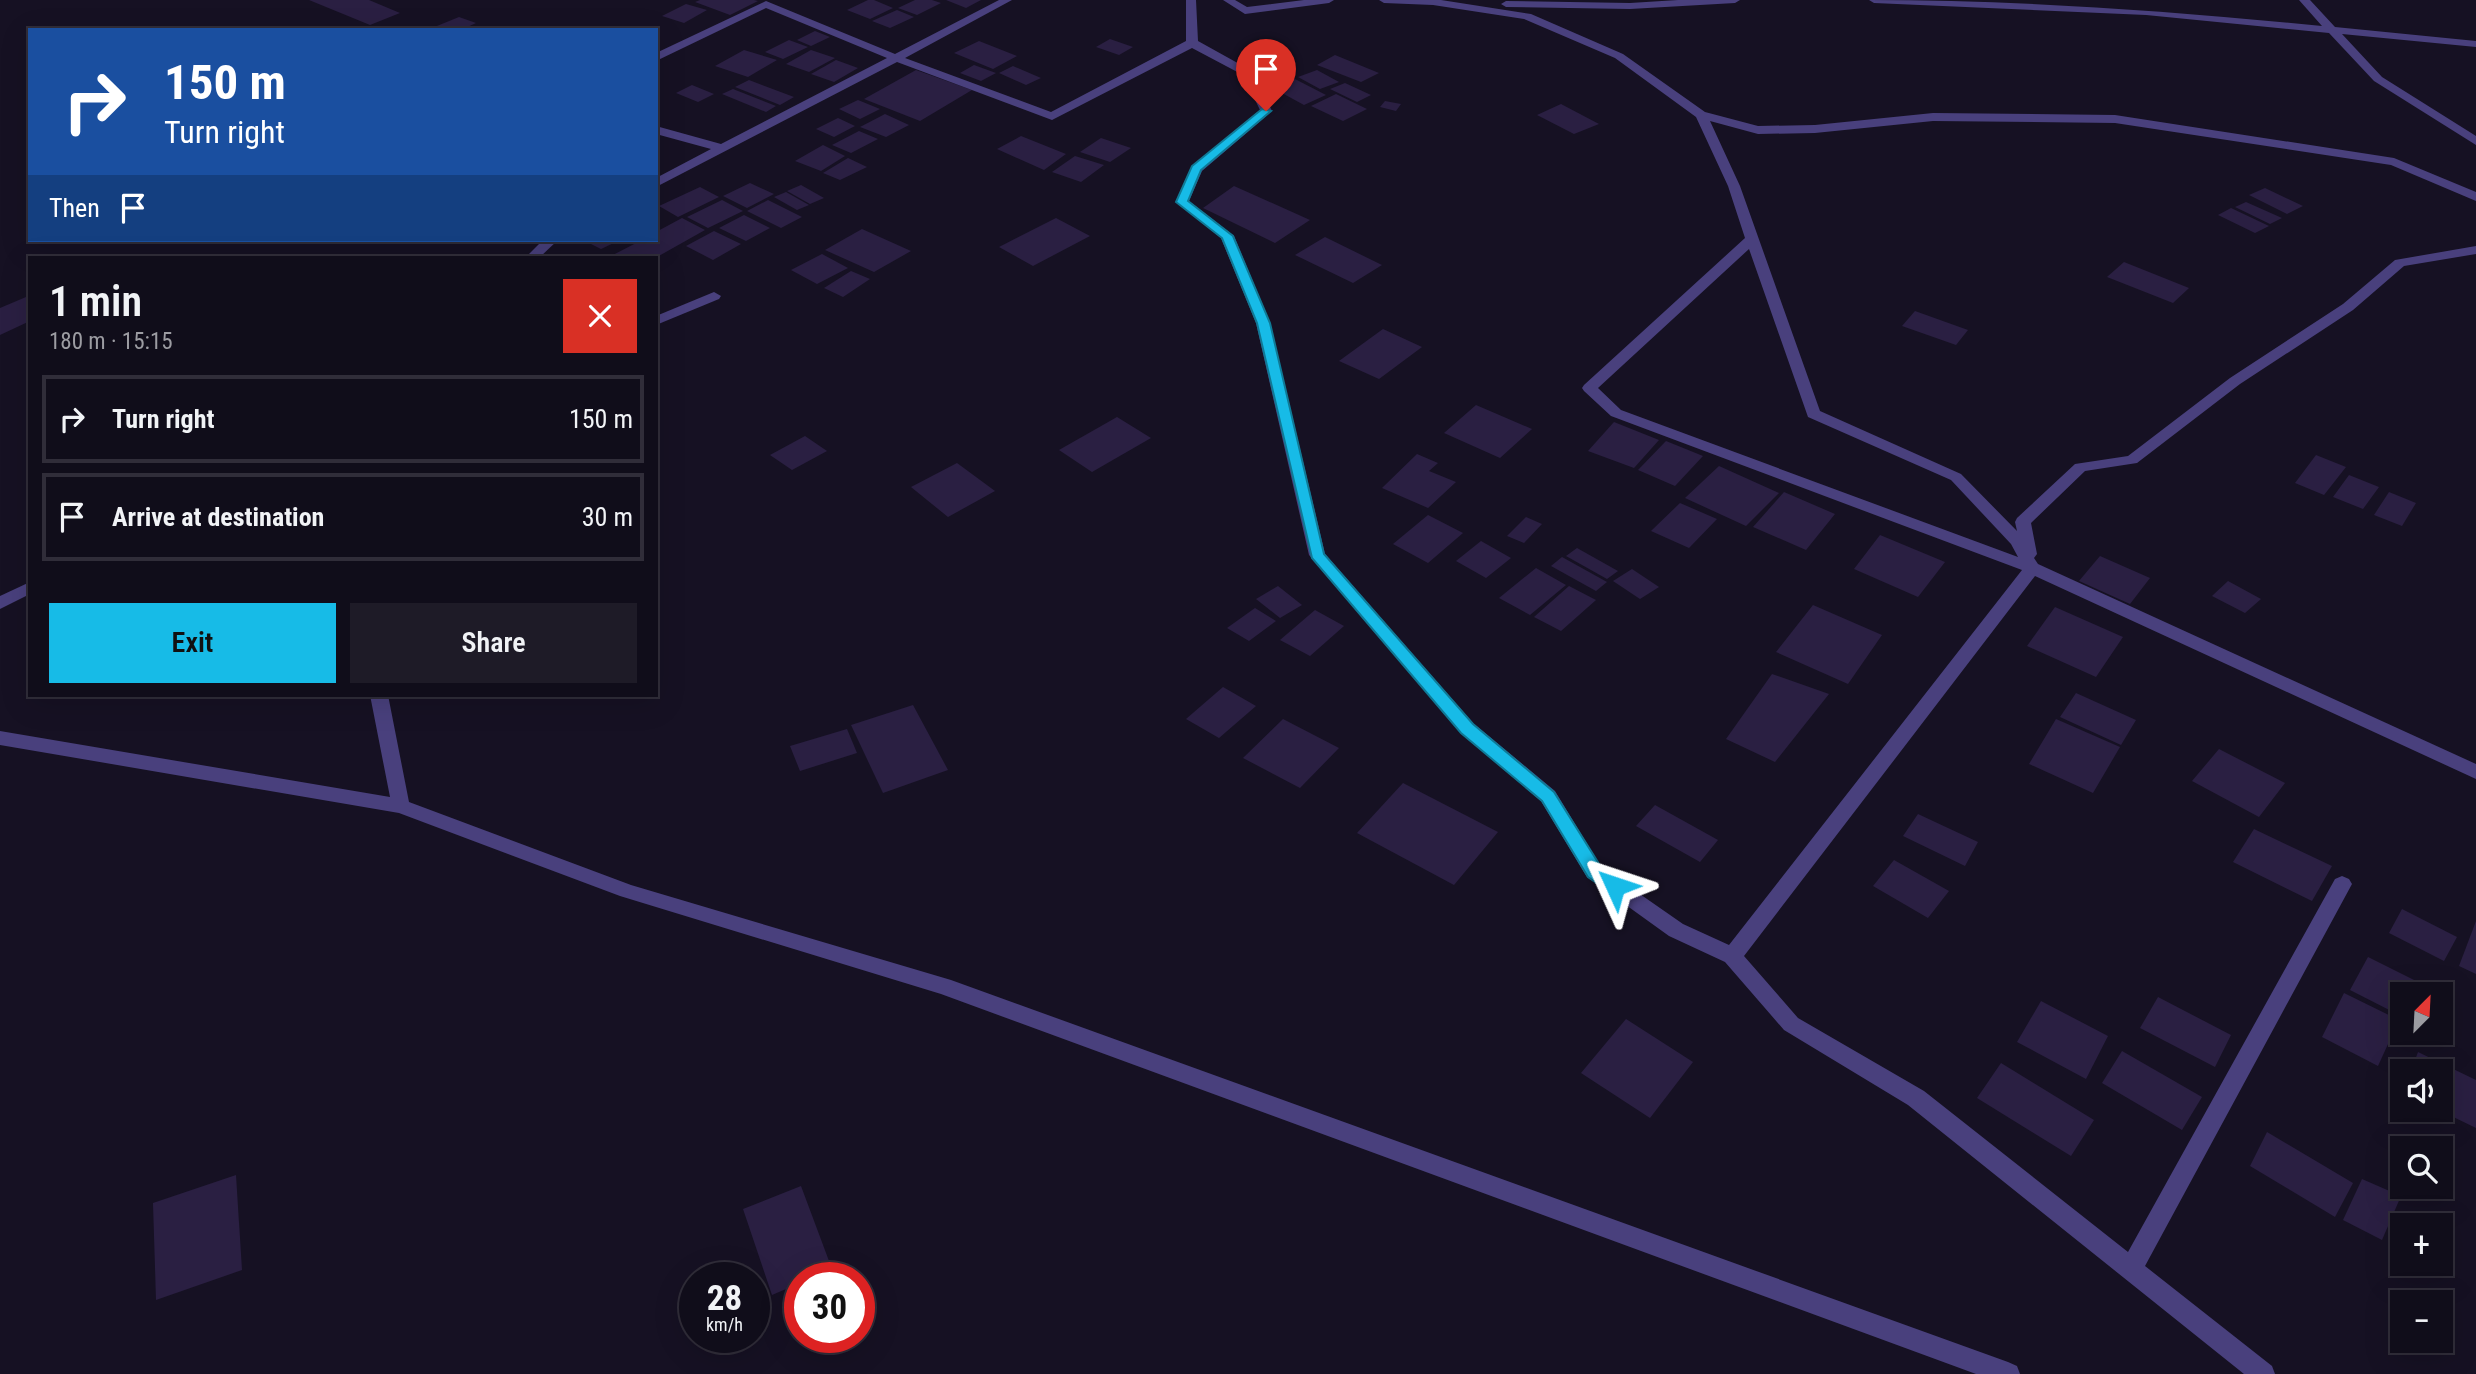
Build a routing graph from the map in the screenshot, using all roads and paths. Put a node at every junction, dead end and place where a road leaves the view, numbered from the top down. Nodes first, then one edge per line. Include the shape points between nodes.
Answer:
1 (1007, 0) edge
2 (1191, 0) edge
3 (1228, 0) edge
4 (1329, 0) edge
5 (1384, 0) edge
6 (1735, 0) edge
7 (1874, 0) edge
8 (2304, 0) edge
9 (1433, 2) junction
10 (2330, 28) junction
11 (1192, 43) junction
12 (2476, 44) edge
13 (658, 57) edge
14 (896, 58) junction
15 (1700, 115) junction
16 (658, 132) edge
17 (2476, 141) edge
18 (723, 149) junction
19 (658, 182) edge
20 (2476, 197) edge
21 (1752, 239) junction
22 (549, 242) edge
23 (2476, 250) edge
24 (533, 256) edge
25 (714, 296) dead end
26 (658, 320) edge
27 (2032, 568) junction
28 (28, 588) edge
29 (0, 603) edge
30 (379, 697) edge
31 (0, 738) edge
32 (2476, 772) edge
33 (401, 806) junction
34 (2342, 884) dead end
35 (1732, 956) junction
36 (2131, 1269) junction
37 (2008, 1374) edge
38 (2263, 1374) edge

1 - 14 street
2 - 11 street
3 - 4 street via 1245,11
5 - 9 street
6 - 9 street via 1630,6
7 - 10 street via 2146,12
8 - 10 street
9 - 15 street via 1527,16 1619,56
10 - 12 street
10 - 17 street via 2378,79
11 - 14 street via 1052,116
11 - 35 street via 1248,73 1266,111 1196,169 1182,202 1227,236 1264,323 1317,555 1467,728 1548,796 1594,872 1676,930
13 - 14 street via 766,4
14 - 18 street
15 - 20 street via 1758,130 1933,117 2115,119 2394,162
15 - 21 street via 1734,186
16 - 18 street
18 - 19 street
21 - 27 street via 1813,414 1956,477 2017,541
21 - 27 street via 1589,388 1616,412
22 - 24 street
23 - 27 street via 2400,263 2348,307 2235,382 2132,460 2080,467 2023,522
25 - 26 street
27 - 32 street
27 - 35 street
28 - 29 street
30 - 33 street
31 - 33 street
33 - 37 street via 626,891 944,986
34 - 36 street
35 - 36 street via 1791,1024 1916,1098
36 - 38 street

